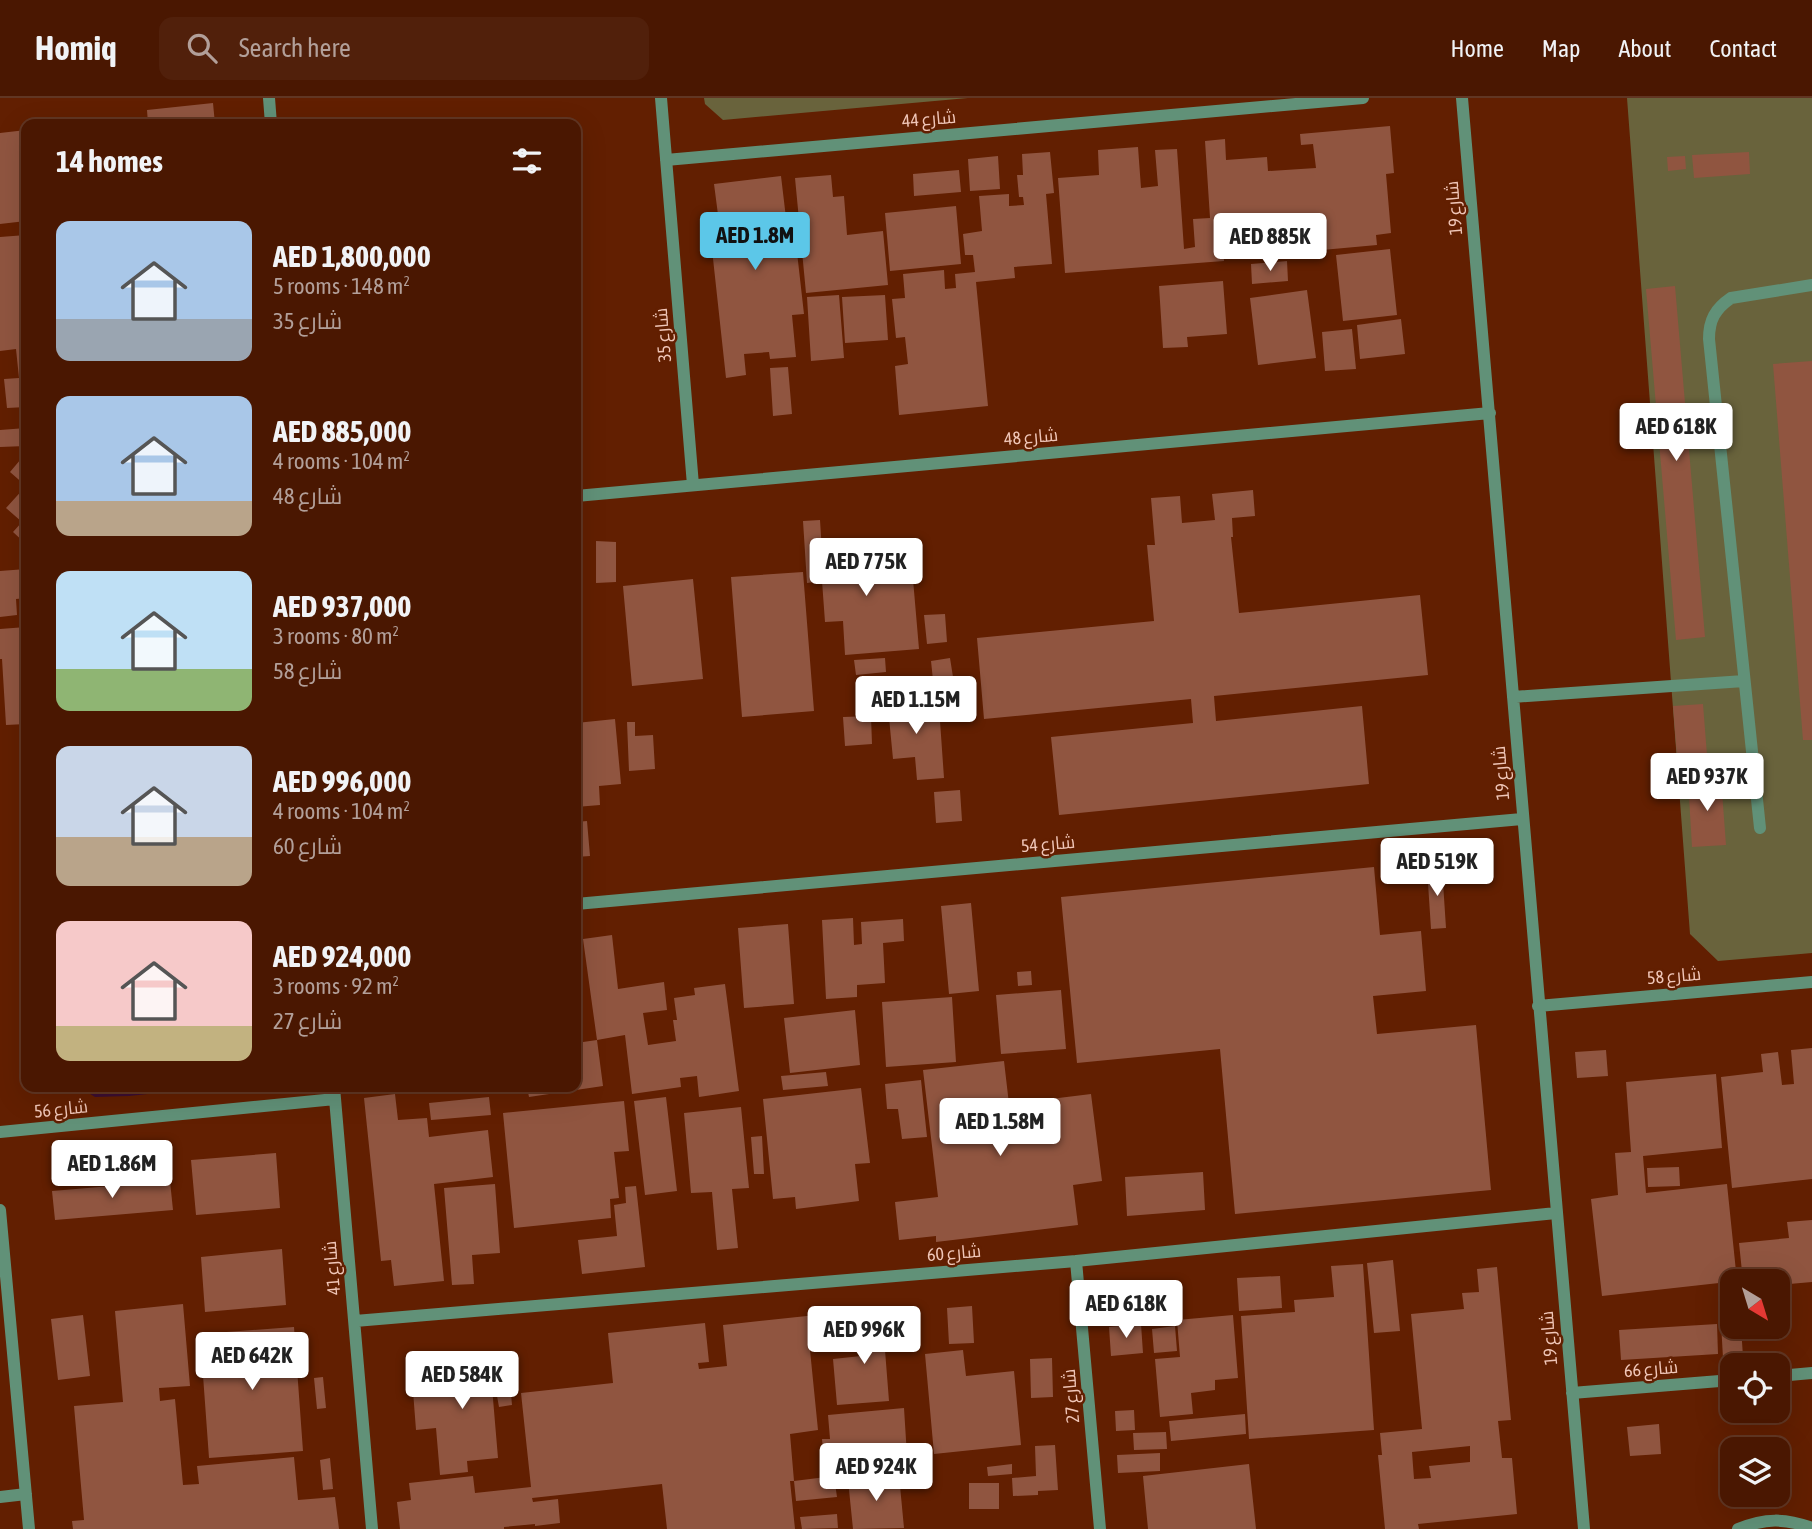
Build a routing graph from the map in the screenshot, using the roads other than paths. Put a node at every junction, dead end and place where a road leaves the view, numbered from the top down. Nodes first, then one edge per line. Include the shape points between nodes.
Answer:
1 (269, 98) edge
2 (662, 98) edge
3 (1363, 98) edge
4 (1462, 98) edge
5 (271, 119) edge
6 (666, 160) junction
7 (1812, 285) edge
8 (1490, 413) junction
9 (693, 485) junction
10 (581, 496) edge
11 (1744, 681) junction
12 (1513, 697) junction
13 (1522, 819) junction
14 (1760, 828) dead end
15 (581, 905) edge
16 (1812, 982) edge
17 (1538, 1006) junction
18 (335, 1093) edge
19 (0, 1132) edge
20 (0, 1210) edge
21 (1556, 1213) junction
22 (1076, 1261) junction
23 (355, 1321) junction
24 (1812, 1373) edge
25 (1790, 1375) edge
26 (1720, 1381) edge
27 (1572, 1393) junction
28 (26, 1494) junction
29 (0, 1497) edge
30 (1812, 1528) edge
31 (29, 1529) edge
32 (372, 1529) edge
33 (1100, 1529) edge
34 (1584, 1529) edge
35 (1738, 1529) edge

1 - 5 street
2 - 6 street, شارع 35
3 - 6 street, شارع 44
4 - 8 street, شارع 19
6 - 9 street, شارع 35
7 - 11 street via 1731,298 1713,315 1709,326
8 - 9 street, شارع 48
8 - 12 street, شارع 19
9 - 10 street, شارع 48
11 - 12 street
11 - 14 street
12 - 13 street, شارع 19
13 - 15 street, شارع 54
13 - 17 street, شارع 19
16 - 17 street, شارع 58
17 - 21 street, شارع 19
18 - 19 street, شارع 56
18 - 23 street, شارع 41
20 - 28 street
21 - 22 street, شارع 60
21 - 27 street, شارع 19
22 - 23 street, شارع 60
22 - 33 street, شارع 27
23 - 32 street, شارع 41
24 - 25 street
26 - 27 street, شارع 66
27 - 34 street, شارع 19
28 - 29 street
28 - 31 street
30 - 35 street via 1773,1520

